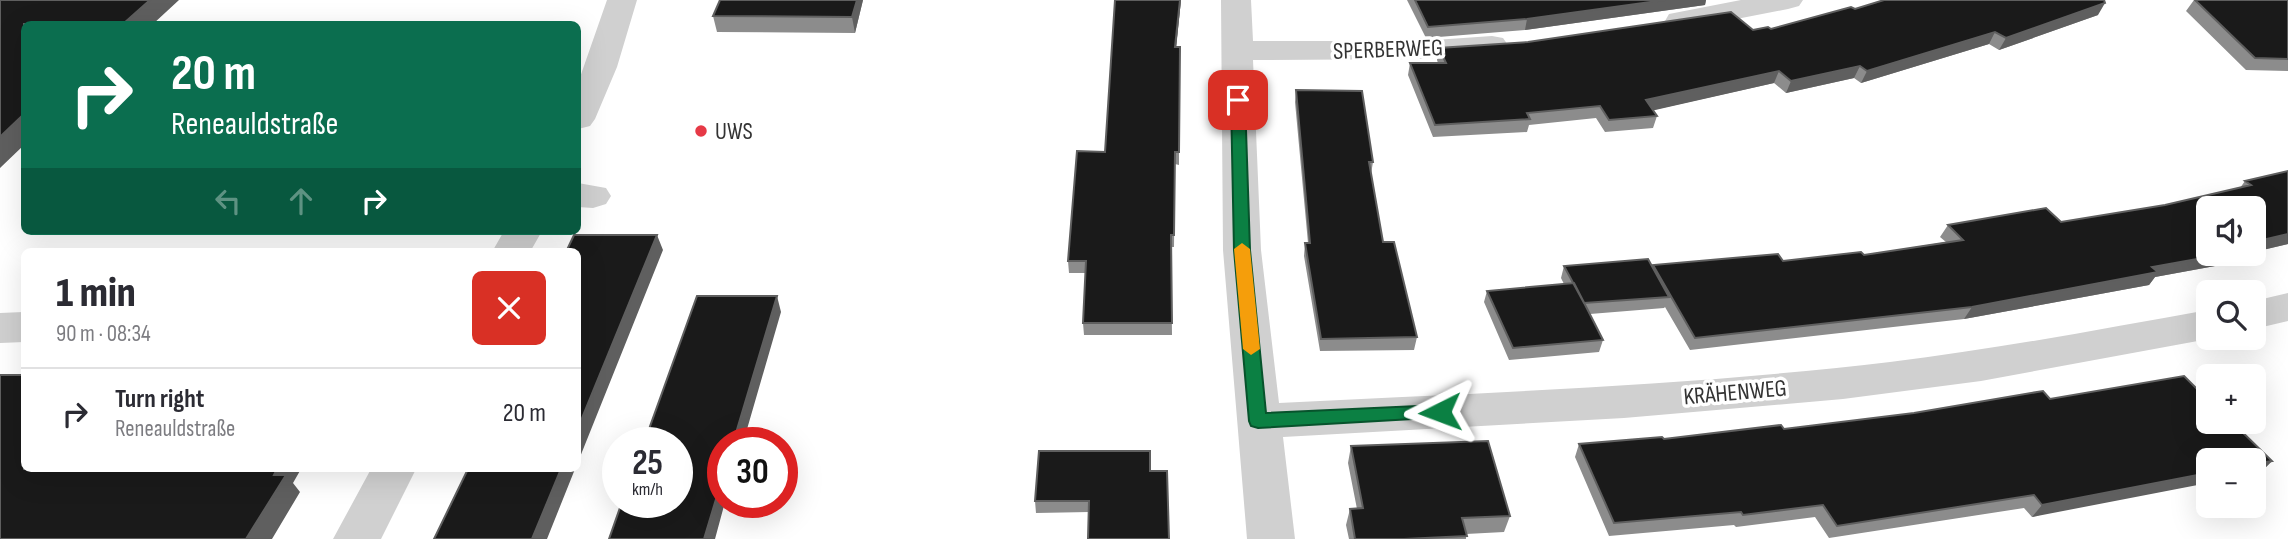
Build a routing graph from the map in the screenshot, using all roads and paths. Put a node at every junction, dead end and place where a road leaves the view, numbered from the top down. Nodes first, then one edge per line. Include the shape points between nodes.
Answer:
1 (622, 0) edge
2 (1236, 0) edge
3 (1788, 0) edge
4 (1654, 25) edge
5 (1525, 42) edge
6 (1236, 51) junction
7 (581, 112) edge
8 (2288, 307) edge
9 (2266, 312) edge
10 (21, 327) edge
11 (0, 328) edge
12 (2196, 328) edge
13 (1258, 421) junction
14 (392, 472) edge
15 (357, 539) edge
16 (1271, 539) edge

1 - 7 street
2 - 6 street
3 - 4 street
5 - 6 street, SPERBERWEG via 1420,50
6 - 13 street via 1242,250
8 - 9 street
10 - 11 street
12 - 13 street, KRÄHENWEG via 1845,383 1597,404
13 - 16 street
14 - 15 street

